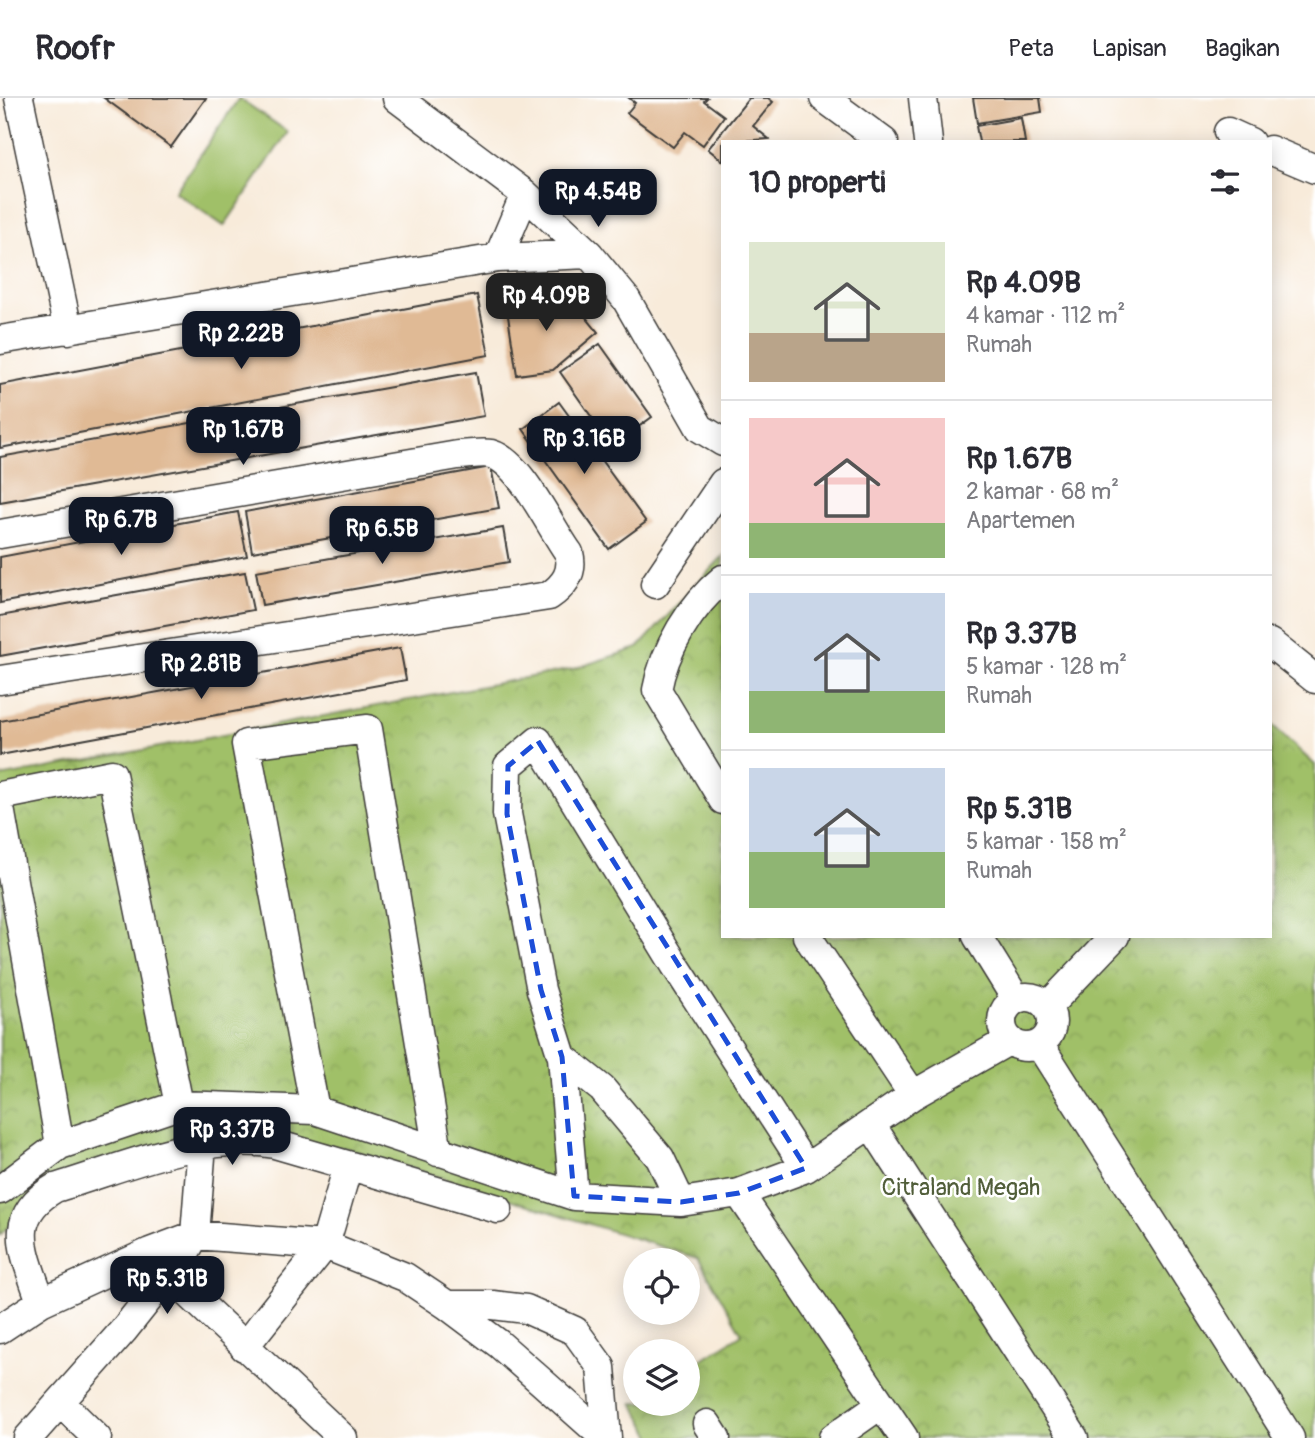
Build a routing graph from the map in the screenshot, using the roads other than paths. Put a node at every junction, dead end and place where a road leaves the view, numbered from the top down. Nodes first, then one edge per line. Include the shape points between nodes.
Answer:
1 (19, 98) edge
2 (397, 98) edge
3 (824, 98) edge
4 (923, 98) edge
5 (881, 140) edge
6 (928, 140) edge
7 (1272, 151) edge
8 (1315, 169) edge
9 (525, 194) junction
10 (589, 254) junction
11 (498, 258) junction
12 (68, 330) junction
13 (0, 340) edge
14 (721, 441) edge
15 (721, 486) edge
16 (0, 534) edge
17 (721, 581) edge
18 (655, 584) dead end
19 (1272, 645) edge
20 (1315, 678) edge
21 (0, 680) edge
22 (0, 796) edge
23 (721, 797) edge
24 (0, 808) edge
25 (808, 938) edge
26 (978, 938) edge
27 (1113, 938) edge
28 (1016, 999) junction
29 (1048, 1006) junction
30 (1010, 1040) junction
31 (1040, 1044) junction
32 (562, 1057) junction
33 (913, 1095) junction
34 (179, 1105) junction
35 (315, 1110) junction
36 (872, 1126) junction
37 (60, 1144) junction
38 (202, 1144) junction
39 (438, 1152) junction
40 (348, 1166) junction
41 (806, 1168) junction
42 (0, 1190) edge
43 (739, 1194) junction
44 (574, 1196) junction
45 (681, 1202) junction
46 (498, 1209) dead end
47 (195, 1235) junction
48 (325, 1245) junction
49 (169, 1275) junction
50 (41, 1302) junction
51 (447, 1305) junction
52 (0, 1329) edge
53 (244, 1347) junction
54 (60, 1402) junction
55 (880, 1405) junction
56 (28, 1438) edge
57 (97, 1438) edge
58 (343, 1438) edge
59 (606, 1438) edge
60 (833, 1438) edge
61 (904, 1438) edge
62 (1074, 1438) edge
63 (1290, 1438) edge

1 - 12 street
2 - 9 street
3 - 5 street
4 - 6 street
7 - 8 street
9 - 10 street
9 - 11 street
10 - 11 street
10 - 14 street via 626,299 700,428
11 - 12 street
12 - 13 street
15 - 18 street
16 - 21 street via 458,455 491,454 507,464 534,497 572,562 568,578 549,596
17 - 23 street via 687,621 661,668 657,690
19 - 20 street
22 - 34 street via 112,774
24 - 37 street
25 - 33 street
26 - 28 street
27 - 29 street
28 - 29 street via 1033,997
28 - 30 street via 1002,1018
29 - 31 street via 1053,1023
30 - 31 street via 1024,1047
30 - 33 street
31 - 63 street
32 - 41 street via 541,990 507,814 508,766 538,741
32 - 44 street
32 - 45 street via 602,1088 660,1158
33 - 36 street
34 - 35 street
34 - 37 street
35 - 39 street
35 - 39 street via 246,744 368,729
36 - 41 street
36 - 62 street
37 - 42 street
38 - 40 street via 256,1141
38 - 47 street
38 - 50 street via 55,1188 36,1199 26,1211 23,1228
39 - 44 street
40 - 46 street
40 - 48 street
41 - 43 street
43 - 45 street
43 - 55 street
44 - 45 street
47 - 48 street
47 - 49 street
47 - 50 street
48 - 51 street via 405,1277
48 - 53 street
49 - 53 street
49 - 54 street
50 - 52 street
51 - 59 street
51 - 59 street via 526,1309 575,1331 601,1367
53 - 58 street
54 - 56 street
54 - 57 street
55 - 60 street
55 - 61 street

